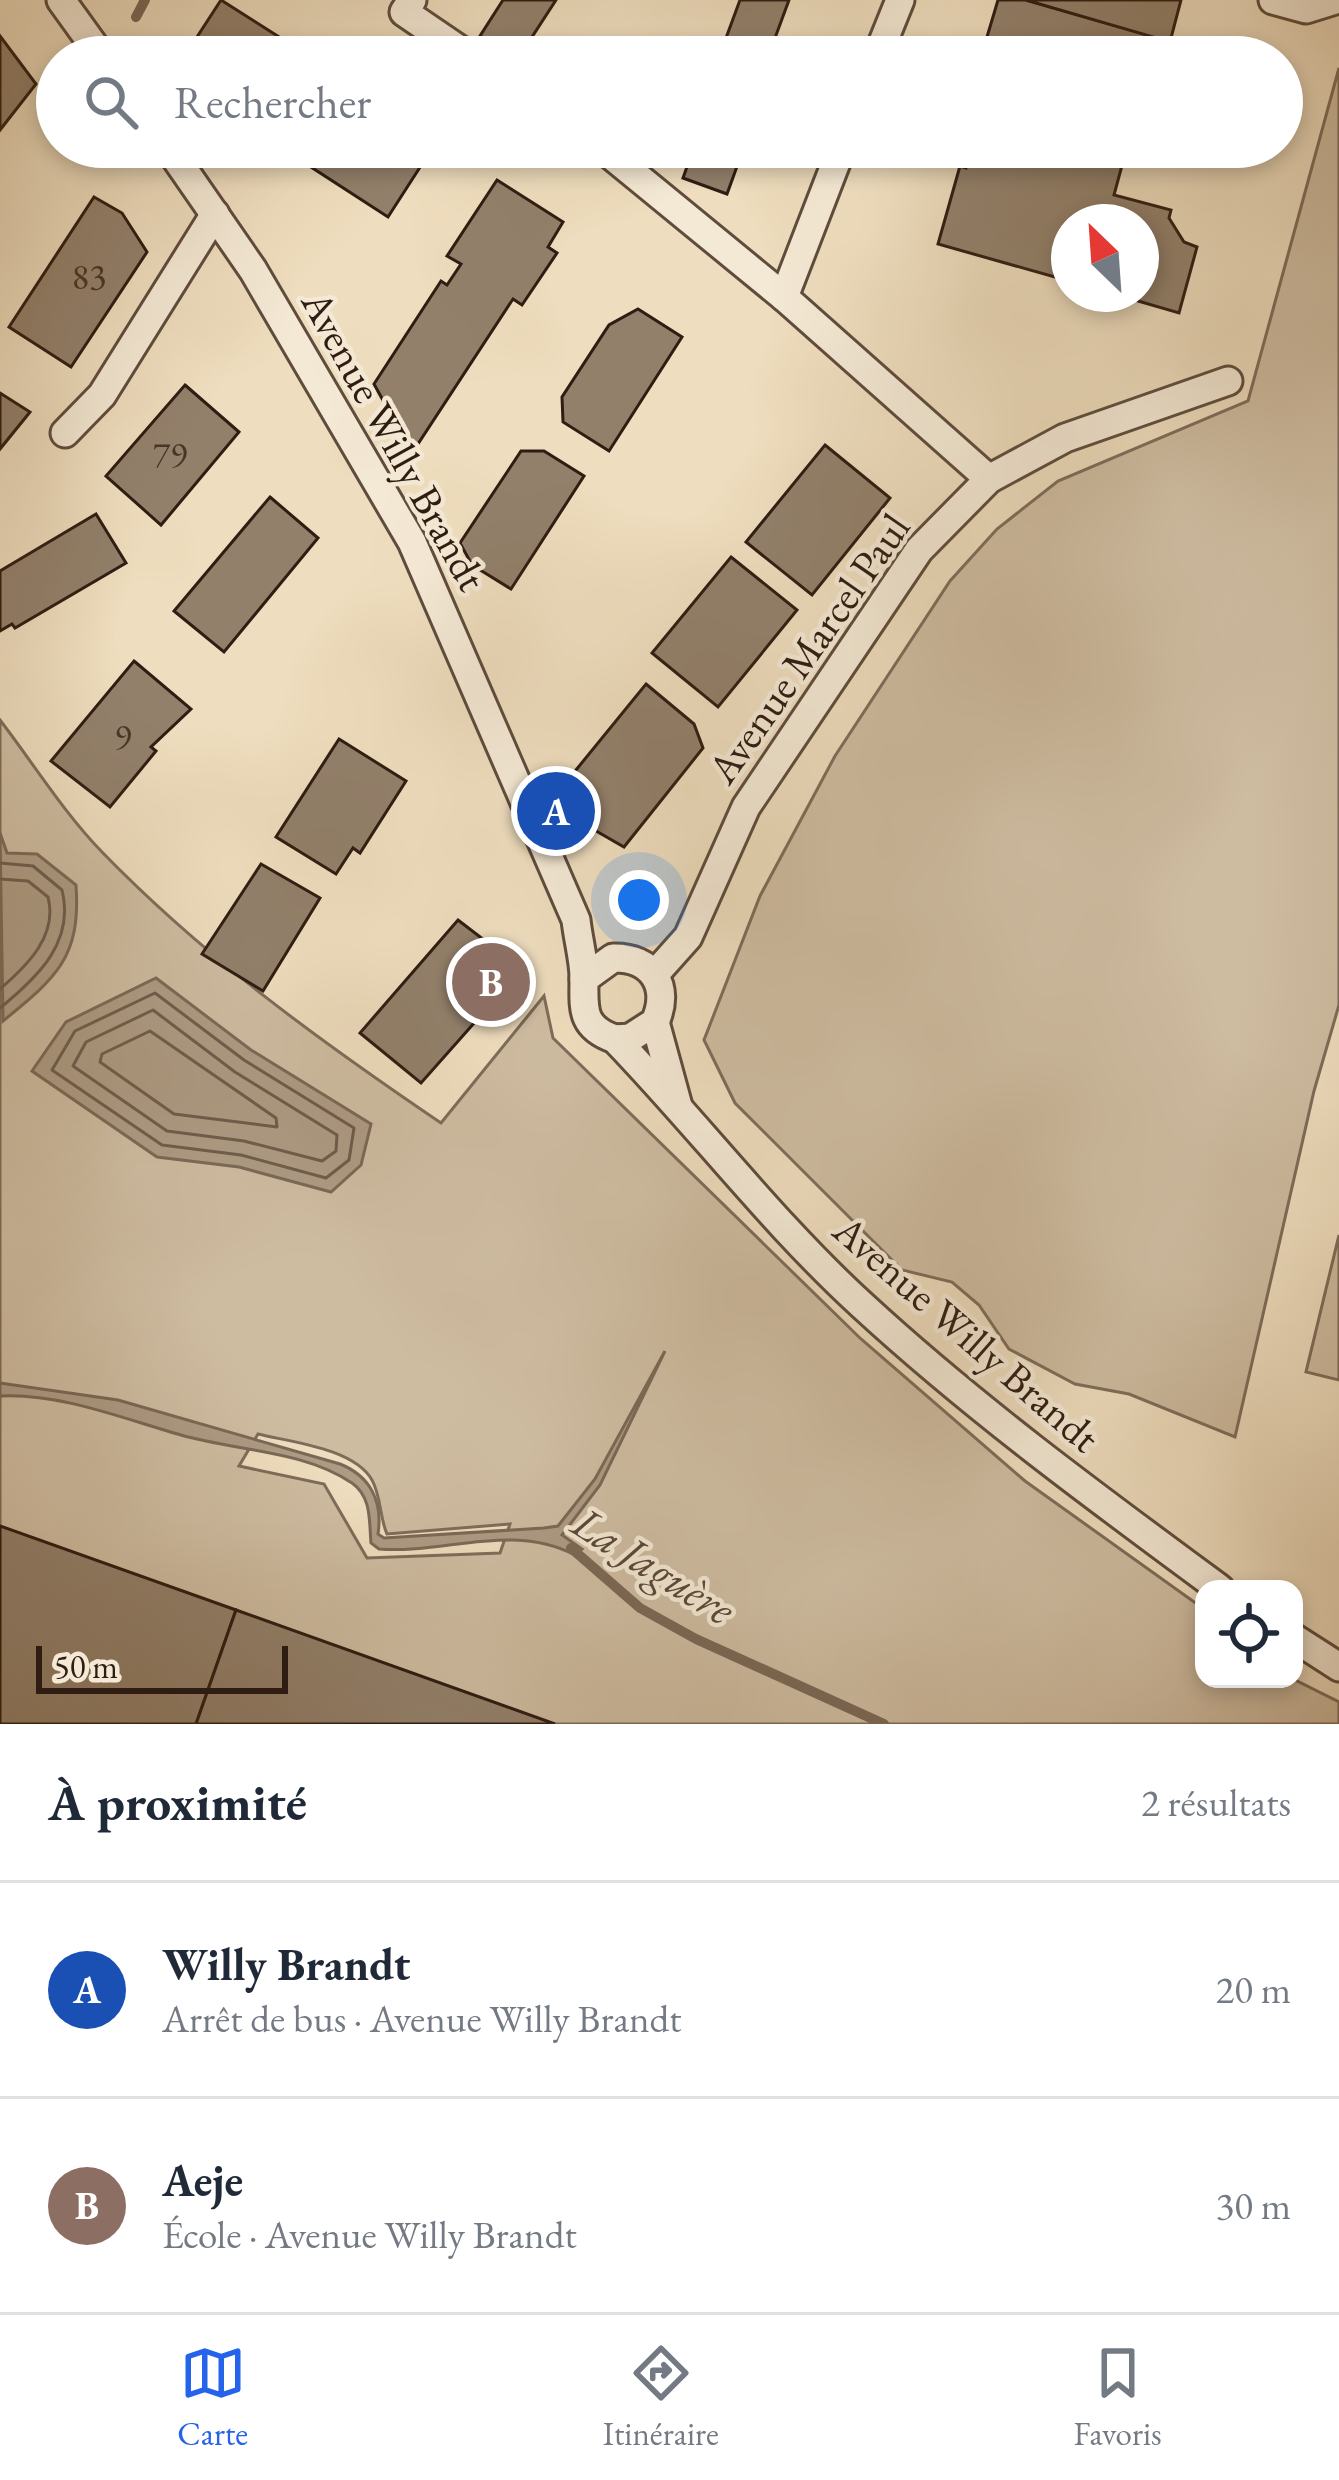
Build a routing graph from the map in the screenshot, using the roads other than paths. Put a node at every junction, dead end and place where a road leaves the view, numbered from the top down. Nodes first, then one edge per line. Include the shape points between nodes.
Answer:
1 (61, 0) edge
2 (412, 0) edge
3 (900, 0) edge
4 (1273, 0) edge
5 (1335, 5) edge
6 (87, 36) edge
7 (438, 36) edge
8 (886, 36) edge
9 (183, 168) edge
10 (627, 168) edge
11 (834, 168) edge
12 (215, 214) junction
13 (784, 297) junction
14 (1228, 381) dead end
15 (65, 434) dead end
16 (989, 479) junction
17 (576, 920) junction
18 (613, 958) junction
19 (655, 974) junction
20 (584, 980) junction
21 (655, 1022) junction
22 (615, 1039) junction
23 (681, 1115) junction
24 (1208, 1580) edge
25 (1303, 1644) edge
26 (1339, 1667) edge

1 - 6 street
2 - 7 street via 404,13
3 - 8 street
4 - 5 street via 1306,9
9 - 12 street, Avenue Willy Brandt
10 - 13 street
11 - 13 street
12 - 15 street via 102,395
12 - 17 street, Avenue Willy Brandt via 412,542
13 - 16 street
14 - 16 street, Avenue Marcel Paul via 1065,438
16 - 19 street, Avenue Marcel Paul via 919,550 859,635 746,807 688,938
17 - 18 street, Avenue Willy Brandt
17 - 20 street, Avenue Willy Brandt
18 - 19 street, Avenue Willy Brandt via 644,963
18 - 20 street
19 - 21 street, Avenue Willy Brandt via 662,990
20 - 22 street, Avenue Willy Brandt via 582,1010
21 - 22 street
21 - 23 street, Avenue Willy Brandt
22 - 23 street, Avenue Willy Brandt
23 - 24 street, Avenue Willy Brandt via 862,1305 1053,1468
25 - 26 street

